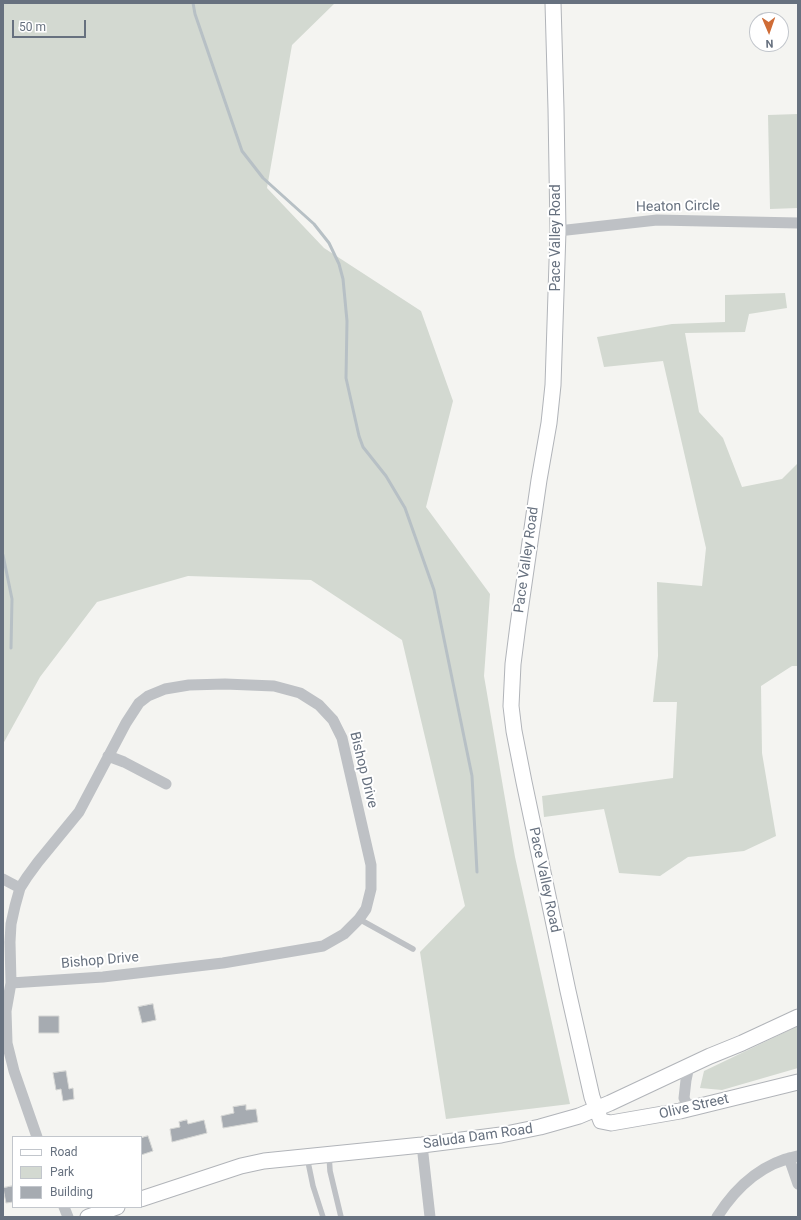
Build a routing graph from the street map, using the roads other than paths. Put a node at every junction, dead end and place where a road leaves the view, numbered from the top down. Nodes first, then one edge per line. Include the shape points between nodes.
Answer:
1 (553, 3) edge
2 (798, 223) edge
3 (558, 231) junction
4 (108, 756) junction
5 (166, 784) dead end
6 (3, 879) edge
7 (20, 888) junction
8 (359, 919) junction
9 (413, 949) dead end
10 (11, 983) junction
11 (798, 1017) edge
12 (689, 1066) junction
13 (798, 1082) edge
14 (596, 1109) junction
15 (689, 1109) junction
16 (37, 1136) edge
17 (422, 1145) junction
18 (329, 1155) junction
19 (307, 1157) junction
20 (793, 1157) edge
21 (798, 1184) edge
22 (142, 1199) edge
23 (114, 1208) edge
24 (88, 1217) edge
25 (323, 1217) edge
26 (341, 1217) edge
27 (430, 1217) edge
28 (717, 1217) edge

1 - 3 street, Pace Valley Road
2 - 3 street, Heaton Circle via 657,220
3 - 14 street, Pace Valley Road via 553,385 518,625 511,706 525,789
4 - 5 street
4 - 7 street, Bishop Drive via 79,812
4 - 8 street, Bishop Drive via 139,703 165,689 189,685 274,686 300,693 319,705 333,720 342,738 371,865 371,889 366,909
6 - 7 street
7 - 10 street, Bishop Drive via 11,924
8 - 9 lane
8 - 10 street, Bishop Drive via 344,934 322,946 223,963 102,977
10 - 16 street, Bishop Drive via 6,1011 7,1044
11 - 12 street, Saluda Dam Road
12 - 14 street, Saluda Dam Road
12 - 15 street via 684,1098
13 - 15 street, Olive Street
14 - 15 street, Olive Street via 601,1121 611,1123
14 - 17 street, Saluda Dam Road via 540,1127 501,1135
17 - 18 street, Saluda Dam Road
17 - 27 street
18 - 19 street, Saluda Dam Road
18 - 26 lane via 330,1171
19 - 22 street, Saluda Dam Road via 242,1166
19 - 25 lane via 312,1186
20 - 21 street
20 - 28 street via 752,1177 738,1189
23 - 24 street

